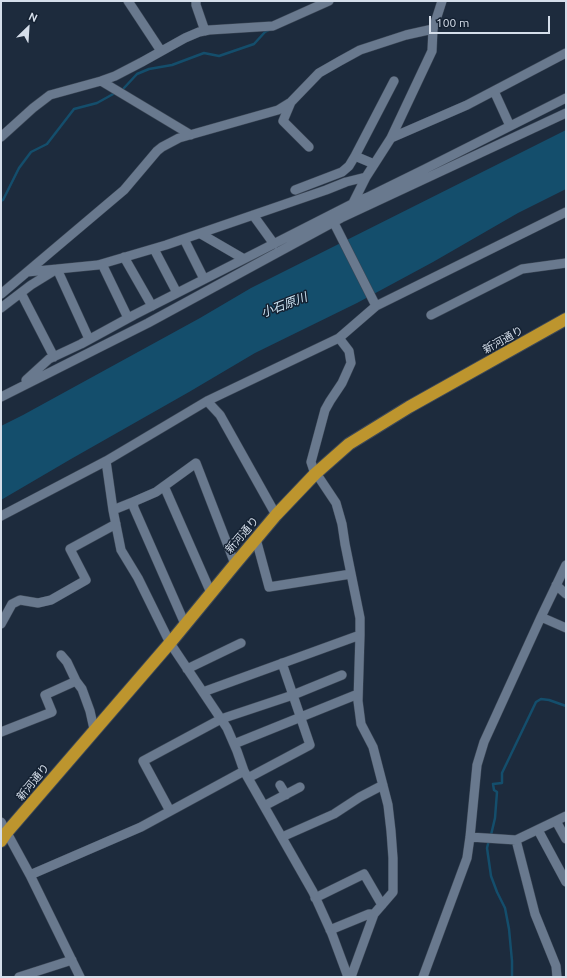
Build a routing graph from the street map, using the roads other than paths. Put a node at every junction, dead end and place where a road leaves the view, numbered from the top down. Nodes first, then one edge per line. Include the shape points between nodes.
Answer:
1 (128, 1) edge
2 (196, 1) edge
3 (329, 1) edge
4 (442, 1) edge
5 (432, 30) junction
6 (205, 31) junction
7 (161, 51) junction
8 (566, 53) edge
9 (101, 82) junction
10 (394, 82) dead end
11 (494, 91) junction
12 (566, 98) edge
13 (291, 102) junction
14 (566, 113) edge
15 (510, 126) junction
16 (191, 135) junction
17 (1, 137) edge
18 (391, 138) junction
19 (309, 147) dead end
20 (355, 156) junction
21 (374, 164) junction
22 (366, 177) junction
23 (295, 190) dead end
24 (354, 203) junction
25 (566, 212) edge
26 (253, 215) junction
27 (338, 221) junction
28 (201, 234) junction
29 (184, 239) junction
30 (274, 244) junction
31 (154, 249) junction
32 (124, 257) junction
33 (244, 259) junction
34 (566, 263) edge
35 (102, 264) junction
36 (57, 269) junction
37 (27, 272) junction
38 (204, 279) junction
39 (21, 293) junction
40 (177, 293) junction
41 (1, 294) edge
42 (152, 306) junction
43 (376, 306) junction
44 (1, 308) edge
45 (431, 315) dead end
46 (128, 318) junction
47 (566, 320) edge
48 (339, 338) junction
49 (89, 340) junction
50 (54, 357) junction
51 (15, 389) junction
52 (1, 397) edge
53 (207, 401) junction
54 (106, 461) junction
55 (315, 474) junction
56 (164, 486) junction
57 (133, 502) junction
58 (112, 510) junction
59 (276, 515) junction
60 (1, 516) edge
61 (116, 524) junction
62 (256, 539) junction
63 (235, 564) junction
64 (566, 565) edge
65 (351, 574) junction
66 (556, 585) junction
67 (211, 593) junction
68 (566, 594) edge
69 (541, 617) junction
70 (1, 624) edge
71 (185, 624) junction
72 (566, 628) edge
73 (360, 635) junction
74 (170, 642) junction
75 (241, 643) dead end
76 (60, 655) dead end
77 (282, 663) junction
78 (188, 669) junction
79 (342, 675) dead end
80 (76, 680) junction
81 (203, 692) junction
82 (358, 694) junction
83 (293, 695) junction
84 (300, 717) junction
85 (221, 719) junction
86 (94, 730) junction
87 (1, 732) edge
88 (234, 744) junction
89 (246, 774) junction
90 (280, 785) dead end
91 (383, 785) junction
92 (300, 787) dead end
93 (286, 795) junction
94 (264, 806) junction
95 (170, 811) junction
96 (566, 816) edge
97 (556, 821) junction
98 (538, 830) junction
99 (3, 832) edge
100 (282, 837) junction
101 (470, 837) junction
102 (566, 839) edge
103 (516, 840) junction
104 (30, 875) junction
105 (566, 882) edge
106 (315, 898) junction
107 (382, 905) junction
108 (374, 914) junction
109 (330, 930) junction
110 (72, 960) junction
111 (19, 977) edge
112 (80, 977) edge
113 (348, 977) edge
114 (351, 977) edge
115 (423, 977) edge
116 (557, 977) edge

1 - 7 street
2 - 6 street
3 - 6 street via 273,26
4 - 5 street
5 - 13 street via 406,35 360,50 319,73
5 - 18 street via 432,50
6 - 7 street
7 - 9 street
8 - 11 street
9 - 16 street
9 - 17 street via 50,95
10 - 20 street
11 - 15 street
11 - 18 street
12 - 15 street
13 - 16 street via 278,110
13 - 19 street via 283,121
14 - 27 street
15 - 24 street
16 - 37 street via 179,138 157,151 124,190
18 - 21 street
20 - 21 street
20 - 23 street via 342,172
21 - 22 street
22 - 24 street
22 - 26 street
24 - 27 street
24 - 30 street
25 - 43 street
26 - 28 street
26 - 30 street
27 - 43 street
27 - 51 street via 148,323
28 - 29 street
28 - 33 street
29 - 31 street
29 - 38 street
30 - 33 street
31 - 32 street
31 - 40 street
32 - 35 street
32 - 42 street
33 - 38 street
34 - 45 street via 522,269
35 - 36 street
35 - 46 street
36 - 37 street
36 - 39 street
36 - 49 street
37 - 41 street
38 - 40 street
39 - 44 street
39 - 50 street
40 - 42 street
42 - 46 street
43 - 48 street
46 - 49 street
47 - 55 highway, 新河通り via 409,407 349,444
48 - 53 street
48 - 55 street via 349,351 351,363 325,410 311,462
49 - 50 street
50 - 51 street
51 - 52 street
53 - 54 street
53 - 59 street via 220,415
54 - 58 street
54 - 60 street
55 - 59 highway, 新河通り
55 - 65 street via 336,503
56 - 57 street
56 - 63 street via 196,463
56 - 67 street
57 - 58 street
57 - 71 street
58 - 61 street
59 - 62 highway, 新河通り
61 - 70 street via 70,549 86,580 51,600 38,603 20,600 12,604
61 - 74 street via 121,550
62 - 63 highway, 新河通り
62 - 65 street via 269,587
63 - 67 highway, 新河通り
64 - 66 street
65 - 73 street via 360,618
66 - 68 street
66 - 69 street
67 - 71 highway, 新河通り
69 - 72 street
69 - 101 street via 484,742 477,765
71 - 74 highway, 新河通り
73 - 77 street
73 - 82 street
74 - 78 street
74 - 86 highway, 新河通り
75 - 78 street
76 - 80 street via 67,662
77 - 81 street
77 - 83 street
78 - 81 street
79 - 83 street
80 - 86 street via 90,711
80 - 87 street via 45,695 52,712
81 - 85 street
82 - 84 street
82 - 91 street via 361,724 373,747
83 - 84 street
83 - 85 street
84 - 88 street
84 - 89 street via 310,745
85 - 88 street
85 - 95 street via 143,761
86 - 99 highway, 新河通り
88 - 89 street
89 - 94 street
89 - 95 street
90 - 93 street
91 - 100 street via 334,814
91 - 107 street via 391,831 393,892
92 - 93 street
93 - 94 street
94 - 100 street
95 - 104 street via 141,827
96 - 97 street
97 - 98 street
97 - 102 street
98 - 103 street
98 - 105 street
99 - 104 street
100 - 106 street
101 - 103 street
101 - 115 street via 467,858
103 - 116 street via 535,914 556,966
104 - 110 street
106 - 107 street via 364,874
106 - 109 street
107 - 108 street
108 - 109 street
108 - 114 street
109 - 113 street
110 - 111 street
110 - 112 street

